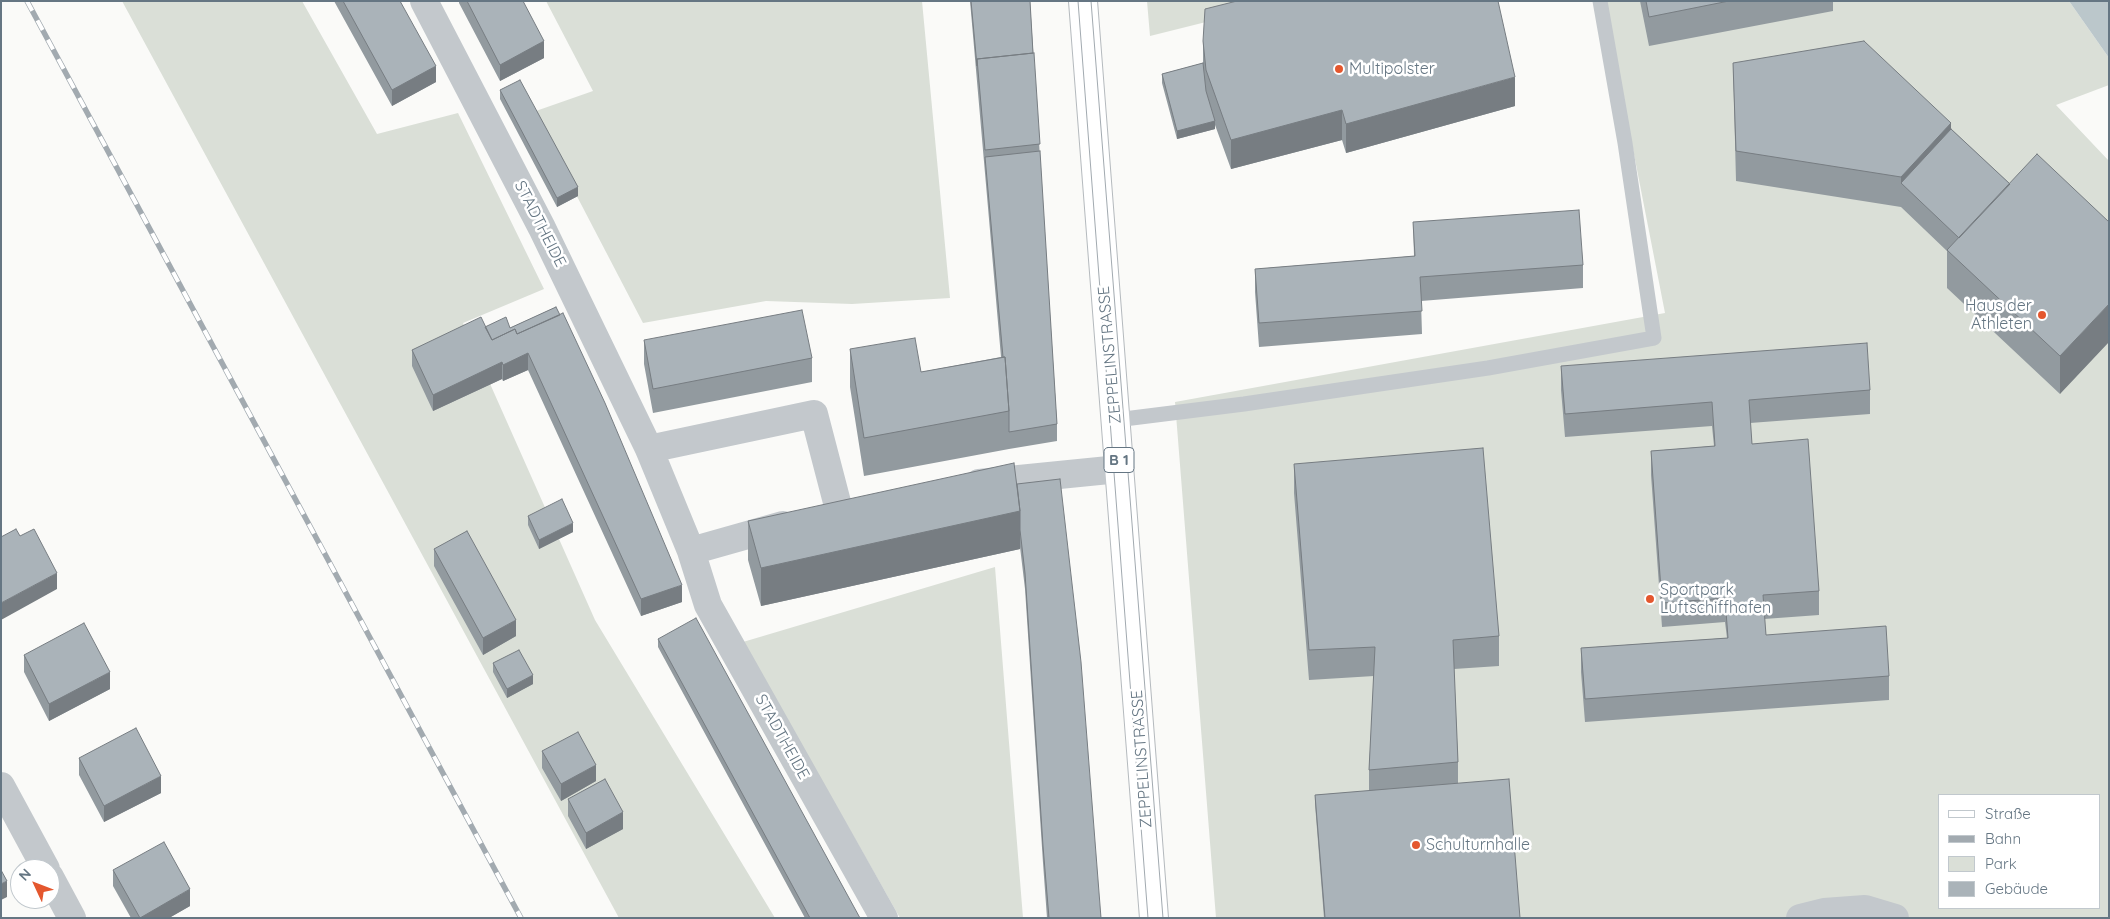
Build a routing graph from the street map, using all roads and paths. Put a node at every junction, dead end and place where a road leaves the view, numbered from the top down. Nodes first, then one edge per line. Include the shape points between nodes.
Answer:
1 (424, 1) edge
2 (1083, 1) edge
3 (1600, 1) edge
4 (1116, 420) junction
5 (649, 449) junction
6 (1119, 469) junction
7 (958, 487) edge
8 (866, 504) edge
9 (838, 510) junction
10 (691, 551) junction
11 (1, 786) edge
12 (41, 859) edge
13 (60, 902) edge
14 (65, 915) edge
15 (884, 918) edge
16 (1154, 918) edge
17 (1800, 918) edge
18 (1894, 918) edge

1 - 5 street, STADTHEIDE via 542,228
2 - 4 main road, ZEPPELINSTRASSE / B 1
3 - 4 lane via 1654,338 1488,368
4 - 6 main road, ZEPPELINSTRASSE / B 1
5 - 9 street via 814,414
5 - 10 street, STADTHEIDE
6 - 7 street
6 - 16 main road, ZEPPELINSTRASSE / B 1
8 - 9 street
9 - 10 street
10 - 15 street, STADTHEIDE via 708,605
11 - 12 street
13 - 14 street
17 - 18 street via 1824,912 1865,909

